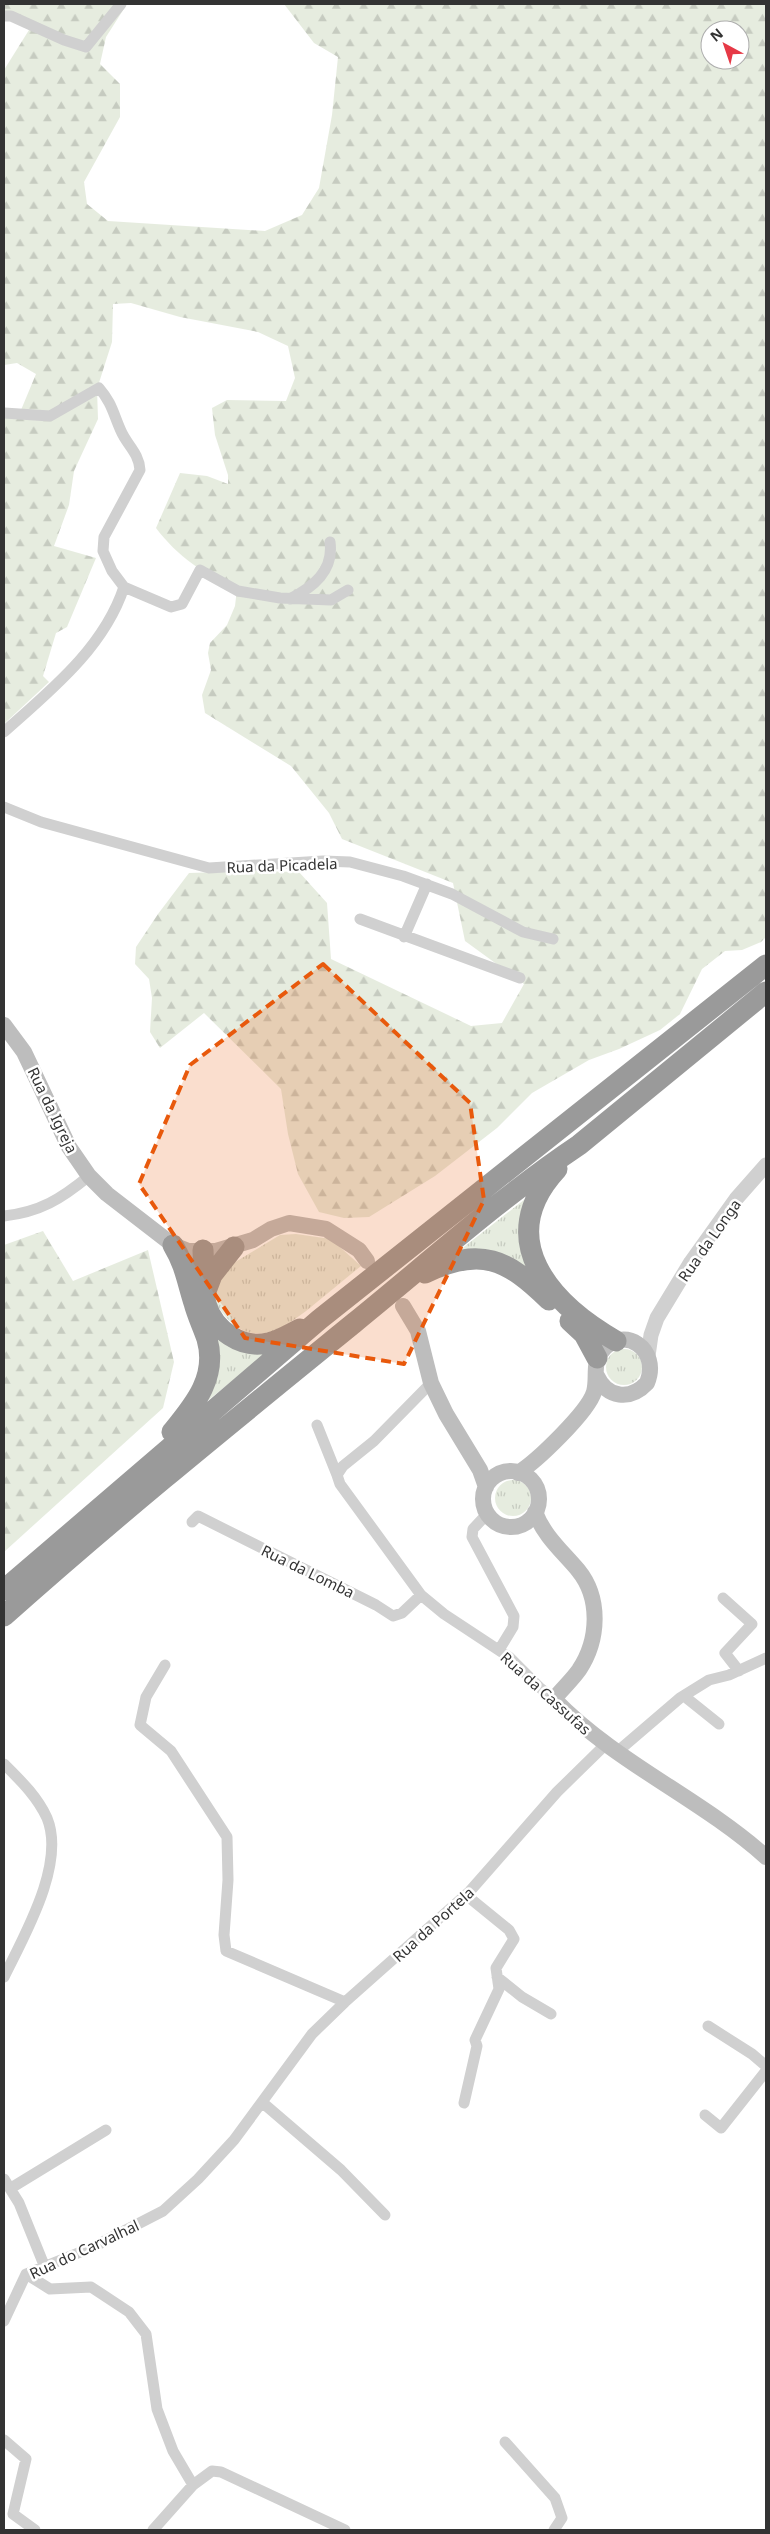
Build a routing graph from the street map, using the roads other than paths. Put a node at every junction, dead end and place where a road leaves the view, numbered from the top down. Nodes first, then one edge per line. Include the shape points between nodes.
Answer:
1 (121, 4) edge
2 (4, 16) edge
3 (4, 413) edge
4 (330, 542) dead end
5 (124, 587) junction
6 (348, 590) dead end
7 (290, 599) junction
8 (4, 732) edge
9 (4, 807) edge
10 (427, 884) junction
11 (360, 919) dead end
12 (404, 937) junction
13 (553, 939) dead end
14 (766, 965) edge
15 (520, 978) dead end
16 (766, 992) edge
17 (4, 1024) edge
18 (579, 1145) junction
19 (766, 1166) edge
20 (90, 1176) junction
21 (130, 1211) junction
22 (4, 1216) edge
23 (173, 1245) junction
24 (234, 1248) junction
25 (203, 1250) junction
26 (367, 1261) dead end
27 (198, 1293) junction
28 (402, 1296) junction
29 (657, 1318) junction
30 (320, 1319) junction
31 (624, 1341) junction
32 (648, 1356) junction
33 (597, 1367) junction
34 (431, 1383) junction
35 (613, 1394) junction
36 (317, 1425) dead end
37 (463, 1443) junction
38 (154, 1460) junction
39 (511, 1473) junction
40 (337, 1475) junction
41 (486, 1487) junction
42 (536, 1487) junction
43 (535, 1512) junction
44 (487, 1514) junction
45 (192, 1522) dead end
46 (519, 1526) junction
47 (546, 1536) junction
48 (4, 1590) edge
49 (421, 1595) junction
50 (723, 1598) dead end
51 (4, 1616) edge
52 (499, 1650) junction
53 (766, 1658) edge
54 (165, 1665) dead end
55 (739, 1671) junction
56 (684, 1696) junction
57 (554, 1699) junction
58 (719, 1724) dead end
59 (611, 1749) junction
60 (4, 1764) edge
61 (766, 1856) edge
62 (466, 1895) junction
63 (4, 1977) edge
64 (497, 1977) junction
65 (345, 2002) junction
66 (551, 2014) dead end
67 (708, 2026) dead end
68 (766, 2066) edge
69 (766, 2071) edge
70 (263, 2103) junction
71 (464, 2103) dead end
72 (705, 2115) dead end
73 (106, 2130) dead end
74 (7, 2184) edge
75 (385, 2215) dead end
76 (44, 2265) junction
77 (26, 2274) junction
78 (4, 2320) edge
79 (4, 2440) edge
80 (505, 2442) dead end
81 (193, 2484) junction
82 (34, 2530) edge
83 (153, 2530) edge
84 (345, 2530) edge
85 (554, 2530) edge

1 - 2 street via 86,47
3 - 5 street via 50,416 99,388 110,401 121,433 139,460 140,470 104,537 103,551
4 - 7 street via 331,551 323,572 311,588
5 - 7 street via 171,607 182,604 200,570 238,591
5 - 8 street via 117,608 98,639
6 - 7 street via 330,600
9 - 10 street, Rua da Picadela via 41,822 209,868 350,862
10 - 12 street
10 - 13 street, Rua da Picadela via 461,898 523,932
11 - 12 street
12 - 15 street
14 - 30 highway
16 - 18 highway
17 - 20 main road, Rua da Igreja via 24,1052 69,1147
18 - 28 highway via 548,1166
18 - 31 highway via 544,1182 530,1212 527,1240 539,1270 556,1293 591,1327
19 - 29 street, Rua da Longa via 730,1207
20 - 21 main road, Rua da Igreja
20 - 22 street via 65,1196 38,1210
21 - 23 main road, Rua da Igreja
21 - 25 main road, Rua da Igreja
23 - 25 main road, Rua da Igreja
23 - 27 highway
24 - 25 main road, Rua da Igreja
24 - 26 main road, Rua da Igreja via 290,1222 326,1229 359,1250
24 - 27 highway
25 - 27 highway via 192,1277
27 - 30 highway via 220,1328 242,1343 268,1343
27 - 38 highway via 209,1355 208,1378 196,1404
28 - 33 highway via 444,1264 476,1259 502,1263 528,1279 584,1334
28 - 34 main road via 418,1331
28 - 51 highway via 219,1433
29 - 31 street, Rua da Longa
29 - 32 street, Rua da Longa
30 - 38 highway
31 - 32 main road via 639,1345
31 - 33 main road, Rua da Longa via 602,1351
32 - 35 main road, Rua da Longa via 650,1374 640,1390 622,1396
33 - 35 main road via 606,1390
33 - 39 main road via 594,1393 586,1405 539,1458
34 - 37 main road
34 - 40 street
35 - 42 main road, Rua da Longa via 596,1405 548,1458
36 - 40 street, Rua da Cassufas
37 - 39 main road
37 - 41 main road via 480,1470
38 - 48 highway
39 - 41 main road via 490,1481
39 - 42 main road via 531,1481
40 - 49 street, Rua da Cassufas via 340,1484
41 - 44 main road via 483,1500
42 - 43 main road, Rua da Longa via 538,1504
43 - 46 main road
43 - 47 main road
44 - 46 main road via 497,1524
44 - 52 street via 472,1530 472,1537 514,1616 513,1627
45 - 49 street, Rua da Lomba via 198,1516 393,1616 402,1613
46 - 47 main road
47 - 57 main road via 579,1572 594,1604 593,1636 587,1654 579,1670
49 - 52 street, Rua da Cassufas
50 - 55 street via 752,1624 725,1653
52 - 57 street, Rua da Cassufas
53 - 55 street, Rua da Portela
54 - 65 street via 146,1697 140,1725 170,1751 227,1837 226,1951
55 - 56 street, Rua da Portela via 709,1680
56 - 58 street
56 - 59 street, Rua da Portela
57 - 59 main road, Rua da Cassufas via 573,1719
59 - 61 main road, Rua da Cassufas
59 - 62 street, Rua da Portela via 557,1792
60 - 63 street via 28,1788 47,1818 51,1844 47,1881 33,1919
62 - 64 street via 509,1930 514,1939 496,1968
62 - 65 street, Rua da Portela
64 - 66 street
64 - 71 street via 499,1989 475,2040 477,2046
65 - 70 street, Rua da Portela via 312,2034
67 - 68 street
69 - 72 street via 721,2128
70 - 75 street via 334,2163
70 - 76 street, Rua do Carvalhal via 198,2179 163,2211 93,2247
73 - 74 street
74 - 76 street via 19,2203
76 - 77 street, Rua do Carvalhal
77 - 78 street, Rua do Carvalhal
77 - 81 street via 50,2289 91,2287 129,2312 146,2334 157,2409 173,2451
79 - 82 street via 26,2460 13,2514
80 - 85 street via 555,2498 562,2518
81 - 83 street
81 - 84 street via 212,2471 222,2472

